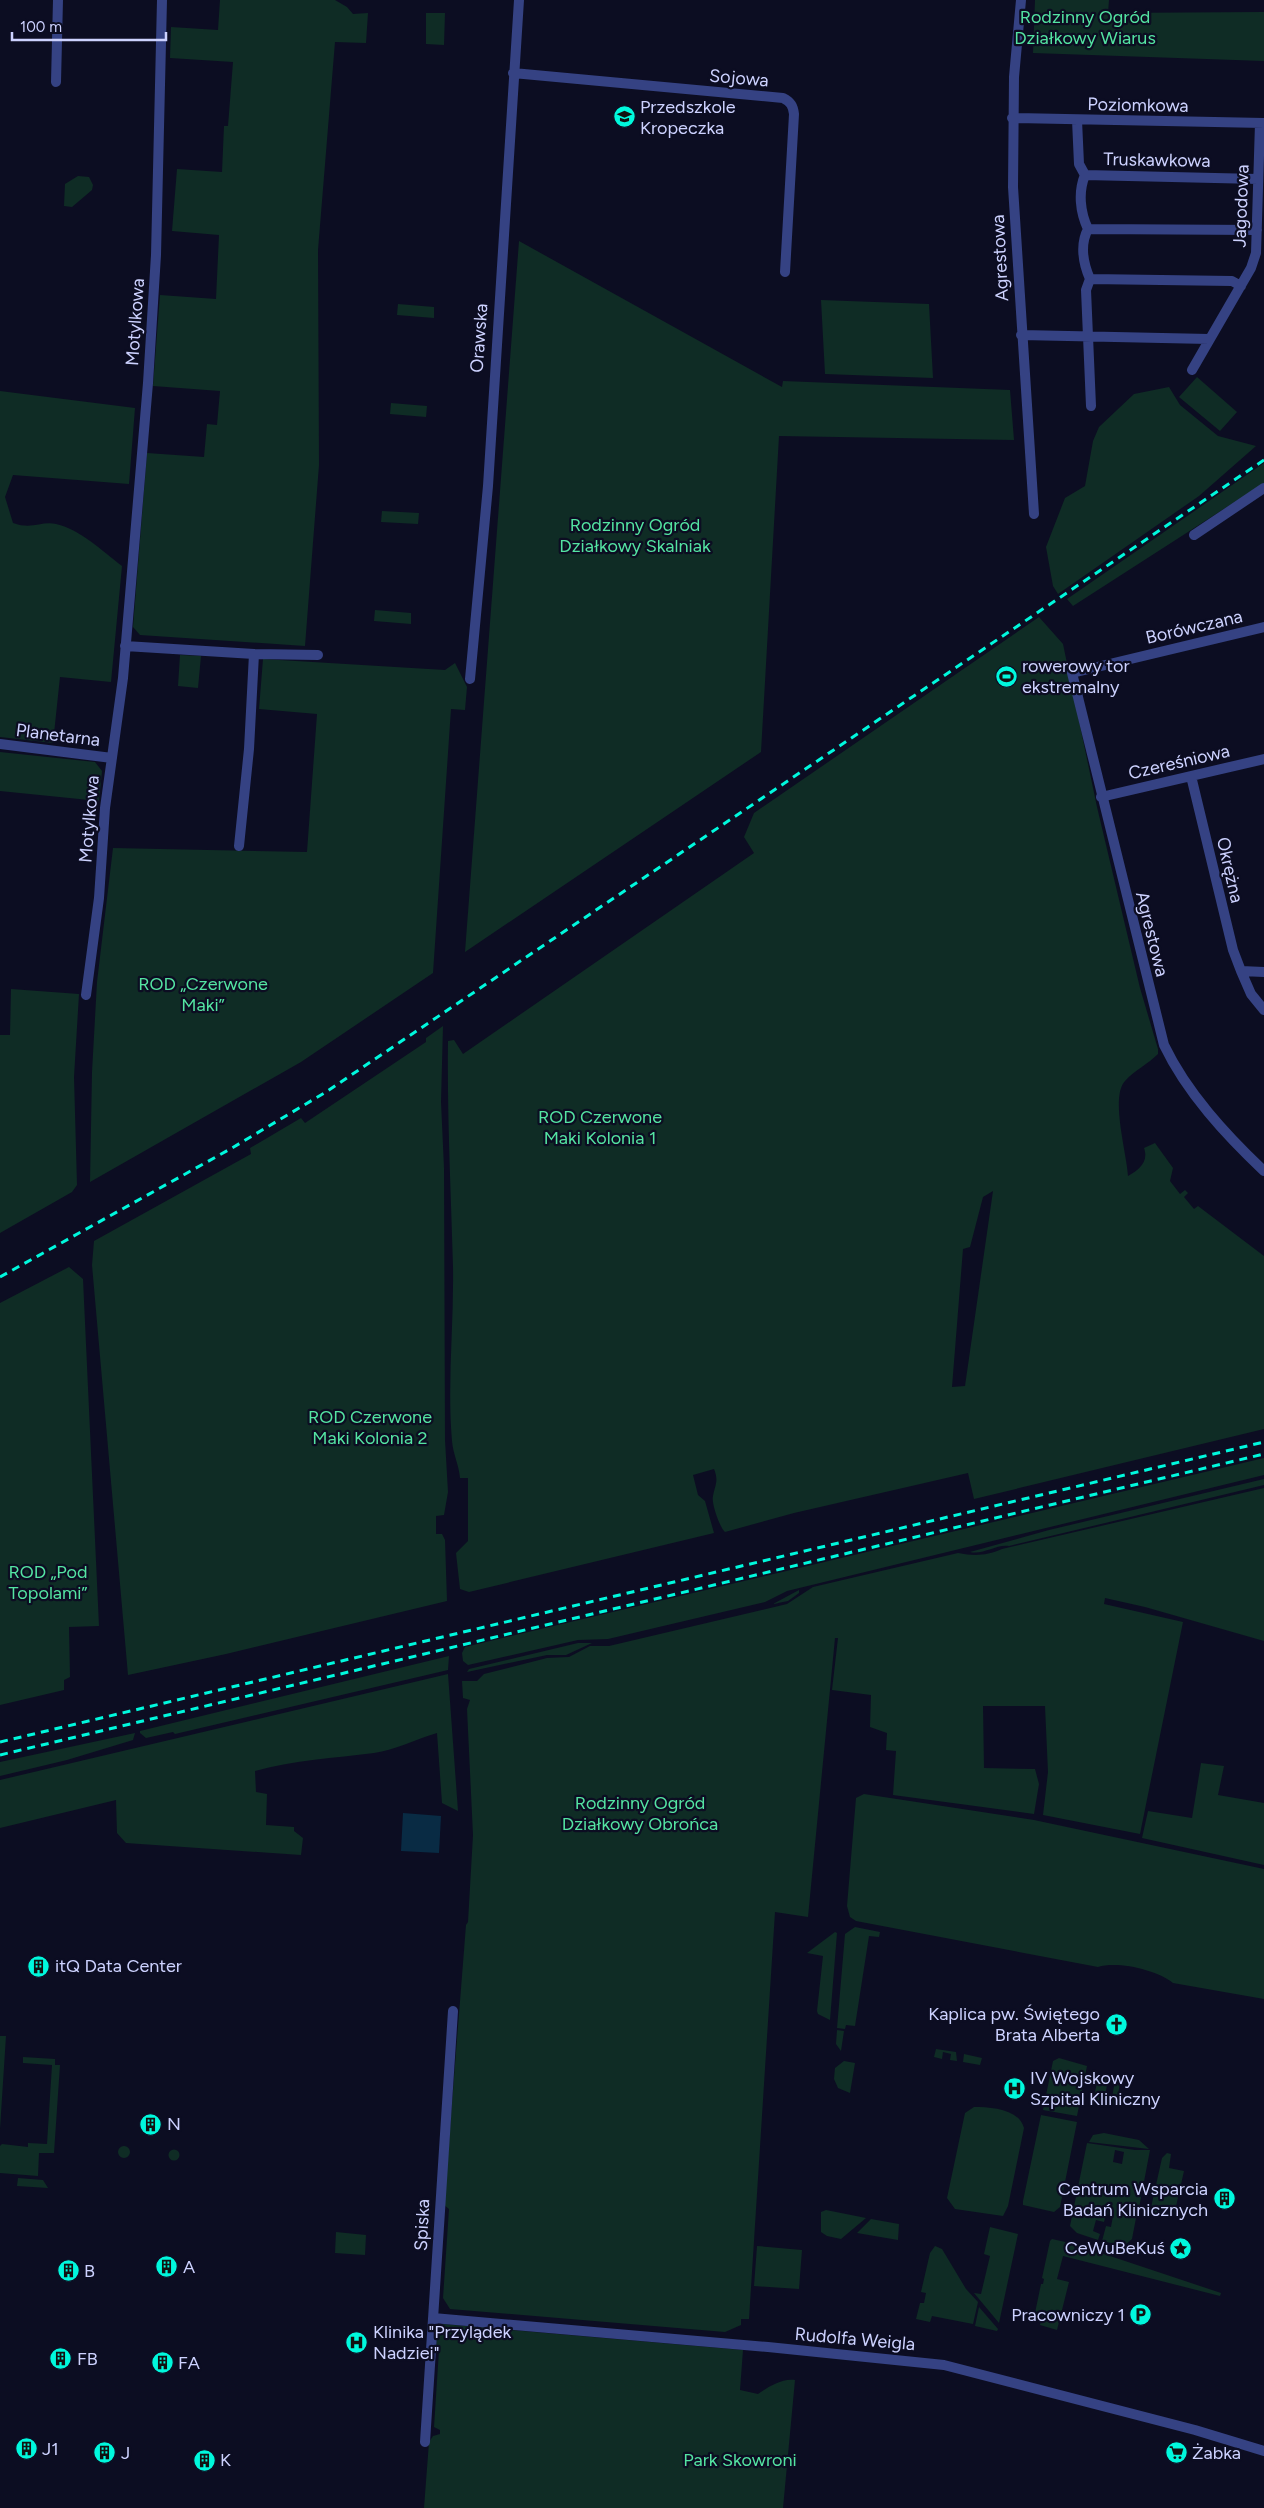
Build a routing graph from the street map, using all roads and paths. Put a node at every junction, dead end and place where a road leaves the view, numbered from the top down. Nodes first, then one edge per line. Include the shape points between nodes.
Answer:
1 (58, 0) edge
2 (162, 0) edge
3 (519, 0) edge
4 (1021, 0) edge
5 (513, 73) junction
6 (56, 82) dead end
7 (1012, 118) junction
8 (1077, 120) junction
9 (1262, 123) edge
10 (1085, 175) junction
11 (1258, 179) junction
12 (1088, 229) junction
13 (1257, 230) junction
14 (785, 272) dead end
15 (1090, 279) junction
16 (1241, 286) junction
17 (1022, 335) junction
18 (1087, 336) junction
19 (1209, 339) junction
20 (1192, 370) dead end
21 (1091, 406) dead end
22 (1264, 488) edge
23 (1034, 514) dead end
24 (1194, 535) dead end
25 (1264, 627) edge
26 (125, 646) junction
27 (254, 654) junction
28 (318, 655) dead end
29 (1072, 673) joint
30 (470, 679) dead end
31 (0, 744) edge
32 (112, 758) junction
33 (1264, 759) edge
34 (1191, 776) junction
35 (1102, 797) junction
36 (239, 846) dead end
37 (1241, 971) junction
38 (1264, 972) edge
39 (86, 995) dead end
40 (1264, 1010) edge
41 (1264, 1171) edge
42 (453, 2011) dead end
43 (433, 2318) junction
44 (425, 2442) dead end
45 (1264, 2451) edge

1 - 6 street
2 - 26 street, Motylkowa via 156,255
3 - 5 street, Orawska
4 - 7 street, Agrestowa
5 - 14 street, Sojowa via 789,101 794,107 794,114
5 - 30 street, Orawska via 488,486
7 - 8 street, Poziomkowa
7 - 17 street, Agrestowa via 1013,197
8 - 9 street, Poziomkowa
8 - 10 street, Truskawkowa via 1079,164
9 - 11 street, Jagodowa
10 - 11 street, Truskawkowa
10 - 12 street, Truskawkowa via 1080,186 1082,216
11 - 13 street, Jagodowa
12 - 13 street
12 - 15 street, Truskawkowa via 1083,238 1085,268
13 - 16 street, Jagodowa via 1256,253
15 - 16 street via 1232,282
15 - 18 street, Truskawkowa via 1086,290
16 - 19 street, Jagodowa
17 - 18 street
17 - 23 street, Agrestowa
18 - 19 street
18 - 21 street
19 - 20 street, Jagodowa
22 - 24 street
25 - 29 street, Borówczana
26 - 27 street
26 - 32 street, Motylkowa
27 - 28 street
27 - 36 street
29 - 35 street, Agrestowa
31 - 32 street, Planetarna
32 - 39 street, Motylkowa
33 - 34 street, Czereśniowa
34 - 35 street, Czereśniowa
34 - 37 street, Okrężna via 1233,950
35 - 41 street, Agrestowa via 1164,1045 1194,1094
37 - 38 street
37 - 40 street, Okrężna via 1251,994
42 - 43 street, Spiska
43 - 44 street, Spiska
43 - 45 street, Rudolfa Weigla via 944,2365

